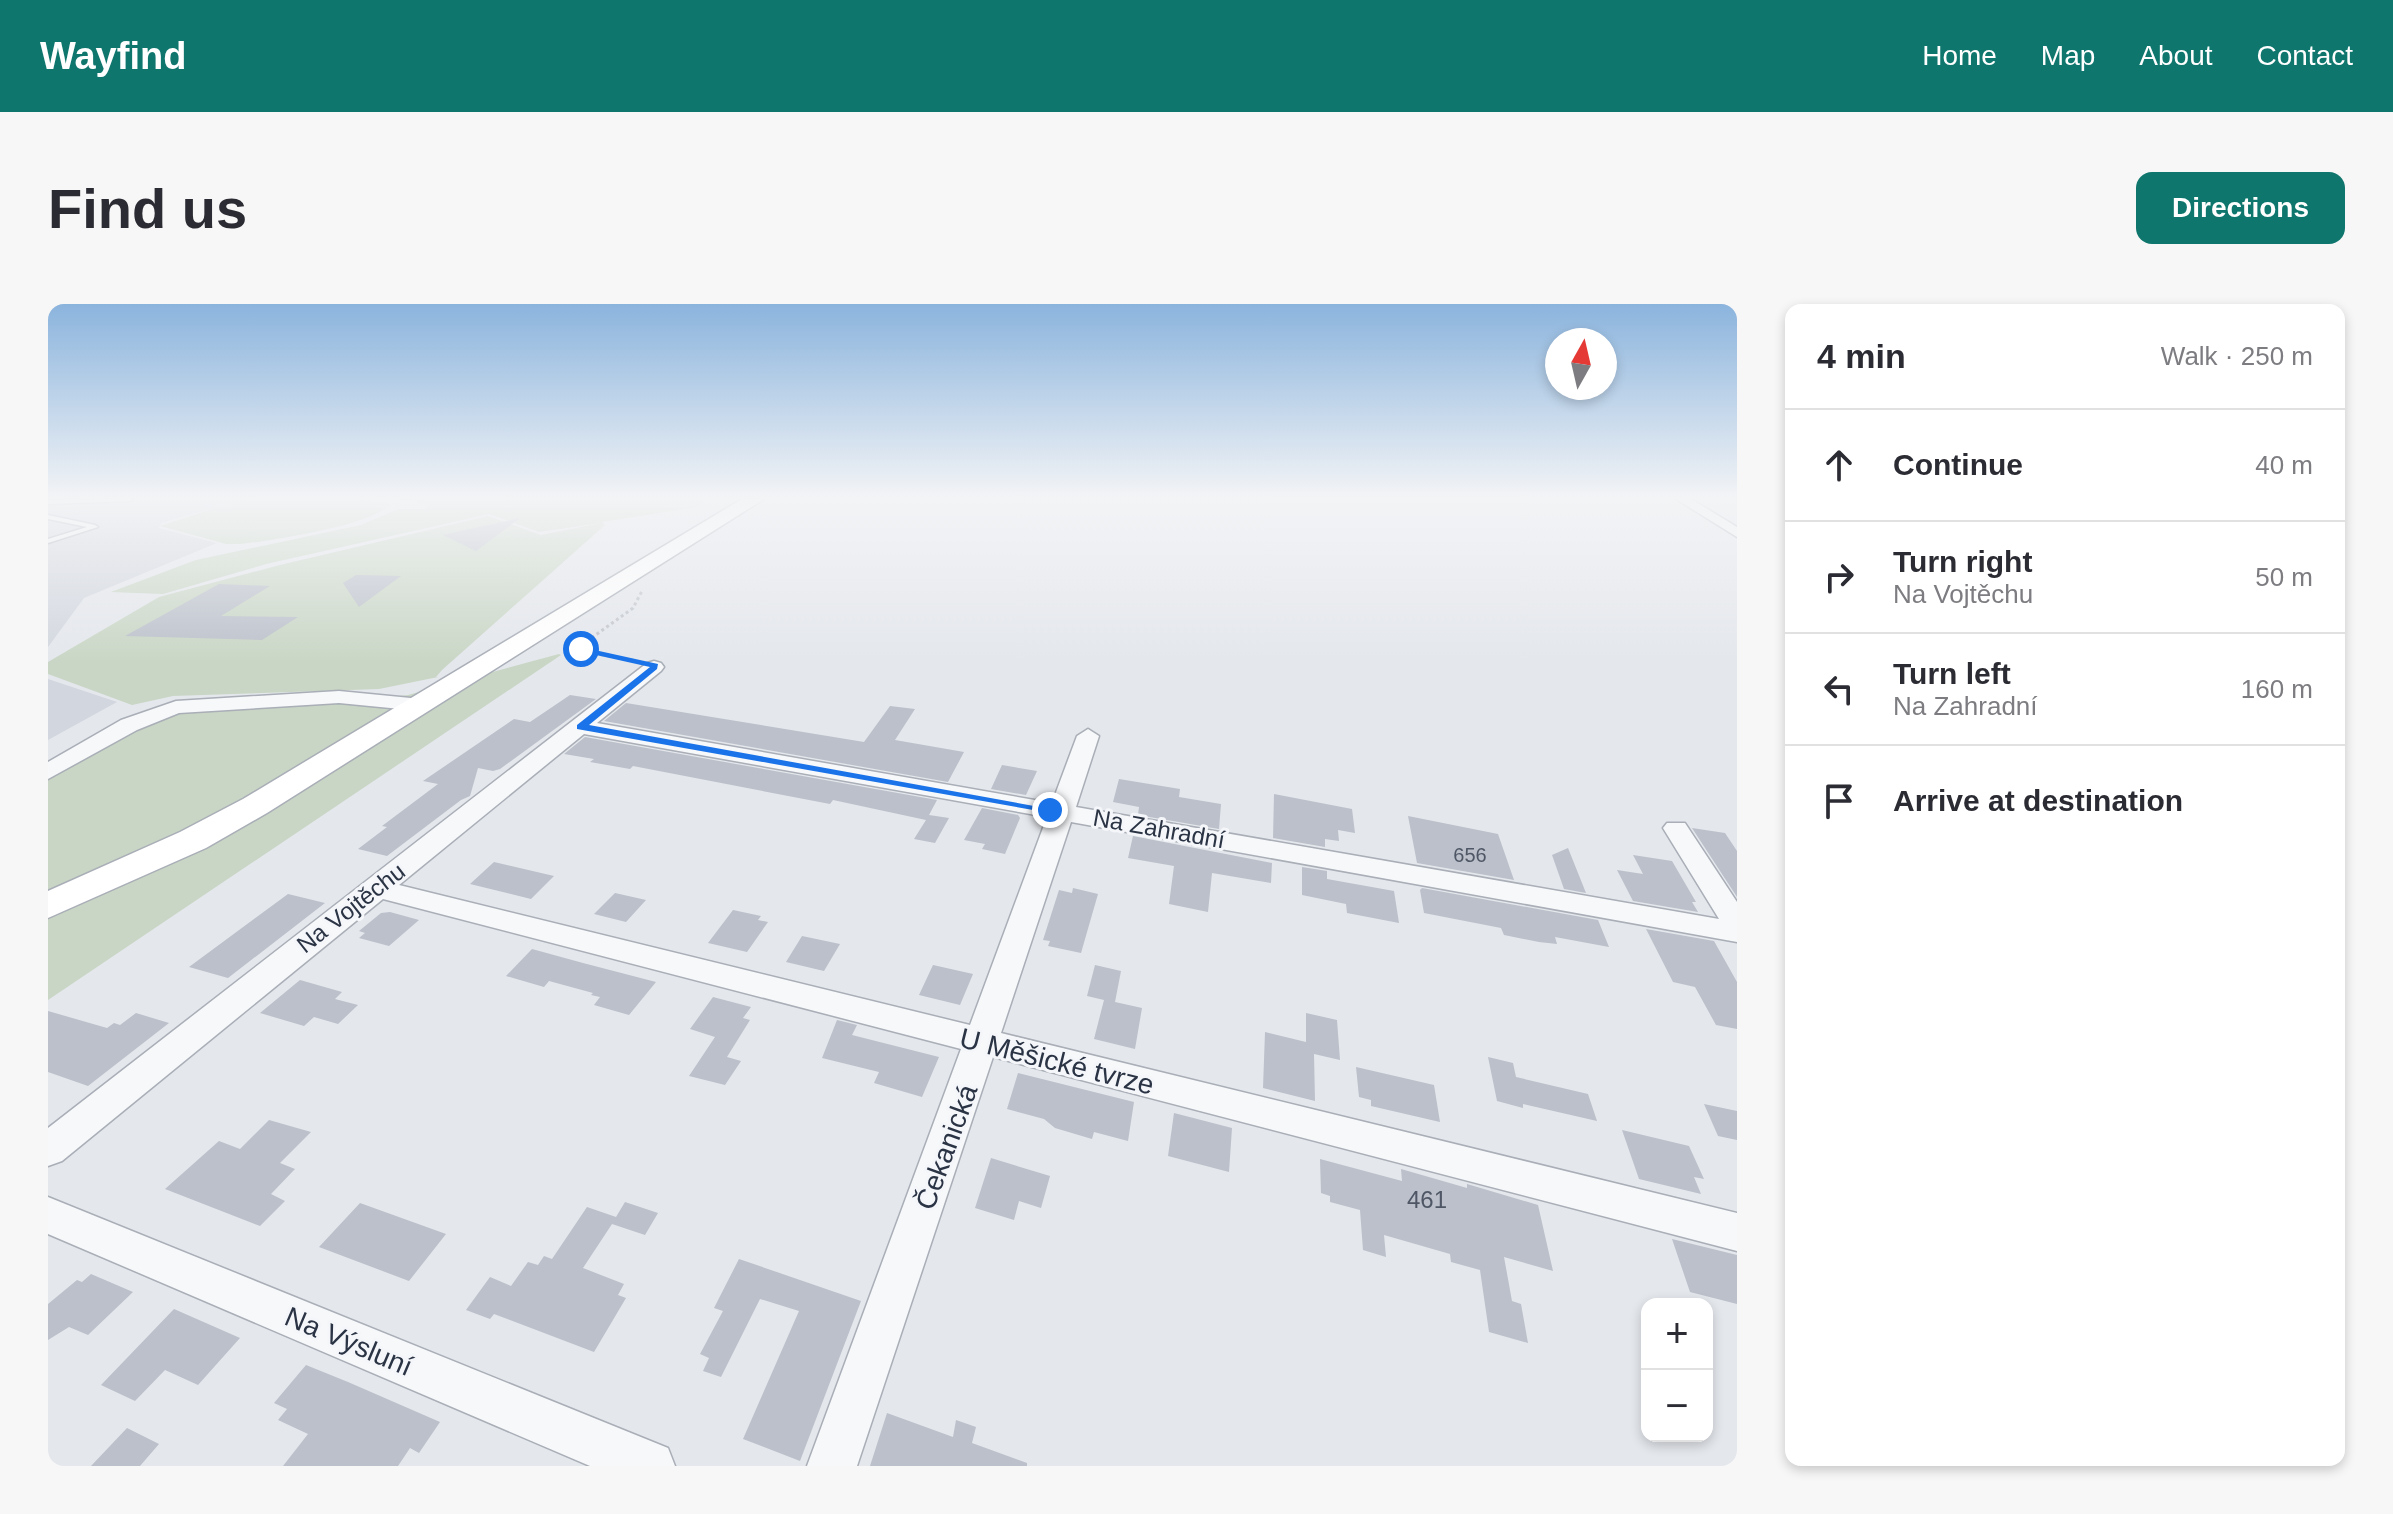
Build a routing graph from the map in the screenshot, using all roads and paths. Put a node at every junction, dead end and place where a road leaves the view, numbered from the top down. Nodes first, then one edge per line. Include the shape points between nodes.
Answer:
1 (667, 553) edge
2 (643, 585) dead end
3 (654, 667) joint
4 (421, 705) junction
5 (581, 727) junction
6 (1088, 736) dead end
7 (48, 772) edge
8 (1063, 812) junction
9 (1676, 828) dead end
10 (376, 888) junction
11 (48, 906) edge
12 (1737, 925) edge
13 (1737, 932) edge
14 (983, 1042) junction
15 (48, 1150) edge
16 (48, 1215) edge
17 (1737, 1232) edge
18 (650, 1466) edge
19 (832, 1466) edge

1 - 4 main road
2 - 3 path via 633,608 579,647
3 - 5 street, Na Vojtěchu
4 - 7 street via 339,697 176,707 129,725
4 - 11 main road via 193,840
5 - 8 street, Na Zahradní
5 - 10 street, Na Vojtěchu
6 - 8 street, Čekanická
8 - 13 street, Na Zahradní
8 - 14 street, Čekanická
9 - 12 street
10 - 14 street, U Měšické tvrze
10 - 15 street, Na Vojtěchu
14 - 17 street, U Měšické tvrze
14 - 19 street, Čekanická
16 - 18 street, Na Výsluní

